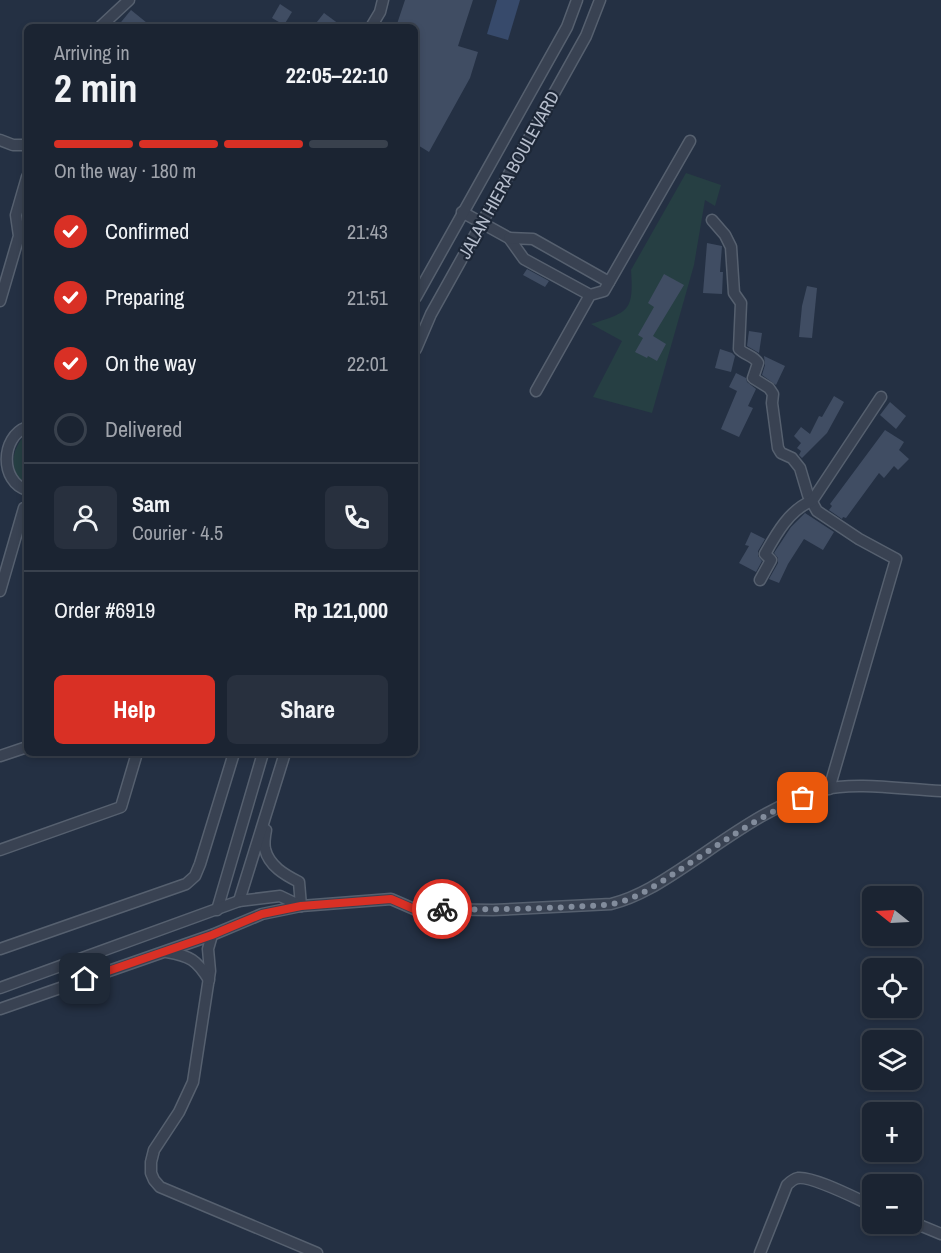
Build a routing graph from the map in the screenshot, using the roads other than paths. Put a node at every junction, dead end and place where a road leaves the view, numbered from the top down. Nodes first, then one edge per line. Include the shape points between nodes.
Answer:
1 (129, 0) edge
2 (382, 0) edge
3 (577, 0) edge
4 (600, 0) edge
5 (103, 24) edge
6 (373, 24) edge
7 (0, 140) edge
8 (690, 141) dead end
9 (24, 145) edge
10 (24, 188) edge
11 (462, 212) junction
12 (712, 220) dead end
13 (481, 223) junction
14 (508, 238) junction
15 (609, 282) junction
16 (418, 293) edge
17 (590, 296) junction
18 (0, 301) edge
19 (418, 344) edge
20 (536, 391) dead end
21 (881, 397) dead end
22 (24, 428) edge
23 (5, 441) edge
24 (3, 456) edge
25 (24, 489) edge
26 (812, 501) junction
27 (24, 508) dead end
28 (760, 580) dead end
29 (0, 591) edge
30 (24, 748) edge
31 (0, 756) edge
32 (136, 756) edge
33 (233, 756) edge
34 (261, 756) edge
35 (284, 756) edge
36 (829, 789) junction
37 (941, 791) edge
38 (267, 811) junction
39 (0, 850) edge
40 (239, 901) junction
41 (301, 906) junction
42 (217, 910) junction
43 (247, 920) junction
44 (225, 929) junction
45 (212, 935) junction
46 (0, 949) edge
47 (165, 951) junction
48 (209, 980) junction
49 (0, 988) edge
50 (0, 1009) edge
51 (862, 1201) edge
52 (922, 1226) edge
53 (941, 1234) edge
54 (317, 1253) edge
55 (760, 1253) edge

1 - 5 street
2 - 6 street
3 - 11 street, JALAN HIERA BOULEVARD via 567,27
4 - 13 street, JALAN HIERA BOULEVARD via 586,36
7 - 9 street
8 - 15 street
10 - 18 street via 16,216 19,236
11 - 13 street
11 - 16 street, JALAN HIERA BOULEVARD
12 - 26 street via 731,247 734,293 741,303 739,349 755,358 758,363 753,378 773,394 778,448 800,468
13 - 14 street
13 - 19 street, JALAN HIERA BOULEVARD
14 - 15 street via 533,239
14 - 17 street via 524,259
15 - 17 street via 604,291
17 - 20 street
21 - 26 street
22 - 23 street
23 - 24 street
24 - 25 street via 11,478
26 - 28 street via 801,505 777,531 765,554 771,560
26 - 36 street via 817,511 896,560
27 - 29 street
30 - 31 street
32 - 39 street via 121,807
33 - 46 street via 200,864 186,884
34 - 42 street
35 - 38 street
36 - 37 street via 843,786
36 - 41 street via 783,806 658,884 629,900 611,904 493,910 414,909 391,899
38 - 40 street
38 - 41 street via 265,849 282,874 299,882
40 - 41 street via 280,896
40 - 42 street
40 - 43 street
41 - 43 street
42 - 44 street
42 - 49 street
43 - 44 street
44 - 45 street
45 - 47 street
45 - 48 street via 208,949
47 - 48 street via 201,965
47 - 50 street
48 - 54 street via 193,1082 154,1150 151,1173 160,1187
51 - 55 street via 812,1180 793,1179 787,1185
52 - 53 street

